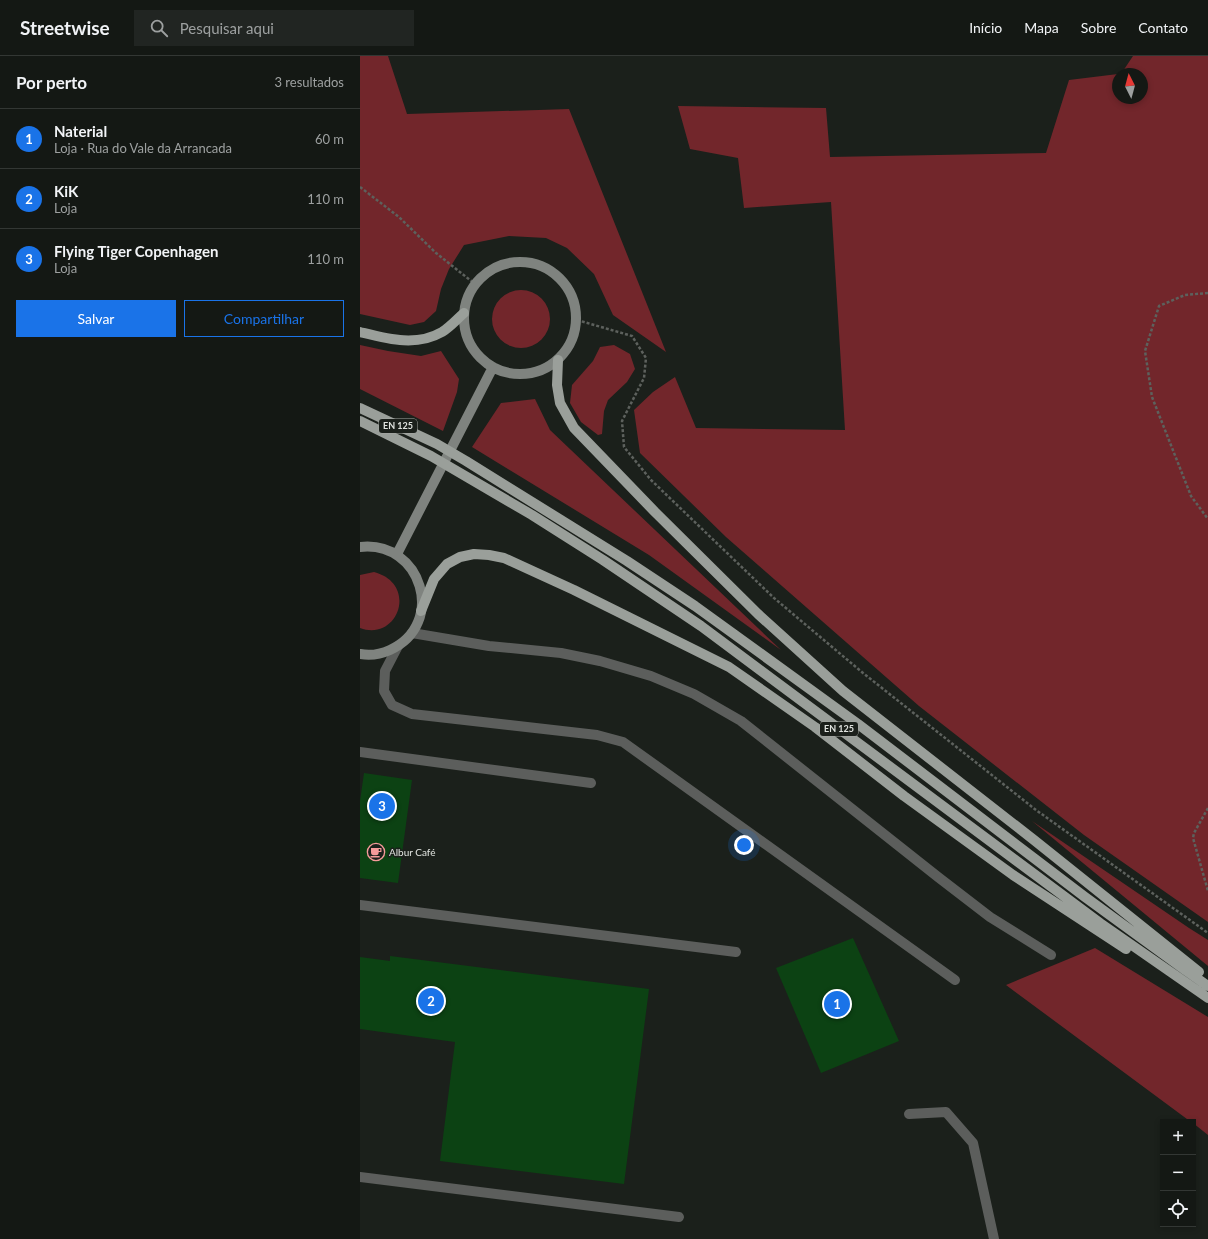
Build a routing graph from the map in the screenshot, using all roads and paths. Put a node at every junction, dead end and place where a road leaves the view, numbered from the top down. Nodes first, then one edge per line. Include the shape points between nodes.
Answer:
1 (360, 187) edge
2 (475, 284) junction
3 (1208, 293) edge
4 (464, 313) junction
5 (577, 320) junction
6 (360, 332) edge
7 (558, 360) junction
8 (493, 368) junction
9 (360, 408) edge
10 (360, 421) edge
11 (1208, 518) edge
12 (360, 547) edge
13 (397, 554) junction
14 (422, 611) junction
15 (412, 633) junction
16 (398, 646) junction
17 (360, 654) edge
18 (360, 752) edge
19 (591, 783) dead end
20 (1208, 808) edge
21 (1208, 891) edge
22 (360, 905) edge
23 (1208, 932) edge
24 (736, 952) dead end
25 (1051, 955) dead end
26 (955, 980) dead end
27 (1208, 980) edge
28 (1208, 986) edge
29 (1208, 1000) edge
30 (909, 1114) dead end
31 (360, 1177) edge
32 (679, 1217) dead end
33 (994, 1239) edge

1 - 2 path via 399,217 436,253
2 - 4 street via 467,298
2 - 5 street via 488,272 504,264 521,262 539,265 555,273 567,286 574,302
3 - 11 path via 1185,295 1159,306 1145,351 1152,396 1191,496
4 - 6 main road via 444,331 427,339 406,341
4 - 8 street via 464,329 470,345 480,358
5 - 7 street via 571,342
5 - 23 path via 632,336 646,358 644,378 622,421 624,447 651,480 774,598 863,673 1036,810
7 - 8 street via 544,370 527,374 509,374
7 - 27 main road via 556,385 560,403 574,428 758,614 843,692 1034,840
8 - 13 street
9 - 28 main road, EN 125 via 437,444 466,461 627,560 695,606 858,724 1085,897
10 - 29 main road, EN 125 via 431,456 532,515 701,626 1093,918
12 - 13 street via 384,548
13 - 14 street via 409,565 418,579
14 - 15 street
14 - 29 main road via 434,579 447,564 460,557 474,554 504,558 574,590 728,667 815,727 1013,875 1126,950
15 - 16 street
15 - 25 street via 489,646 561,653 600,661 651,676 694,694 741,721 990,917
16 - 17 street via 382,654
16 - 26 street via 385,671 384,691 392,705 412,714 597,735 624,742
18 - 19 street
20 - 21 path via 1194,833 1194,838
22 - 24 street
30 - 33 street via 946,1112 972,1143
31 - 32 street

